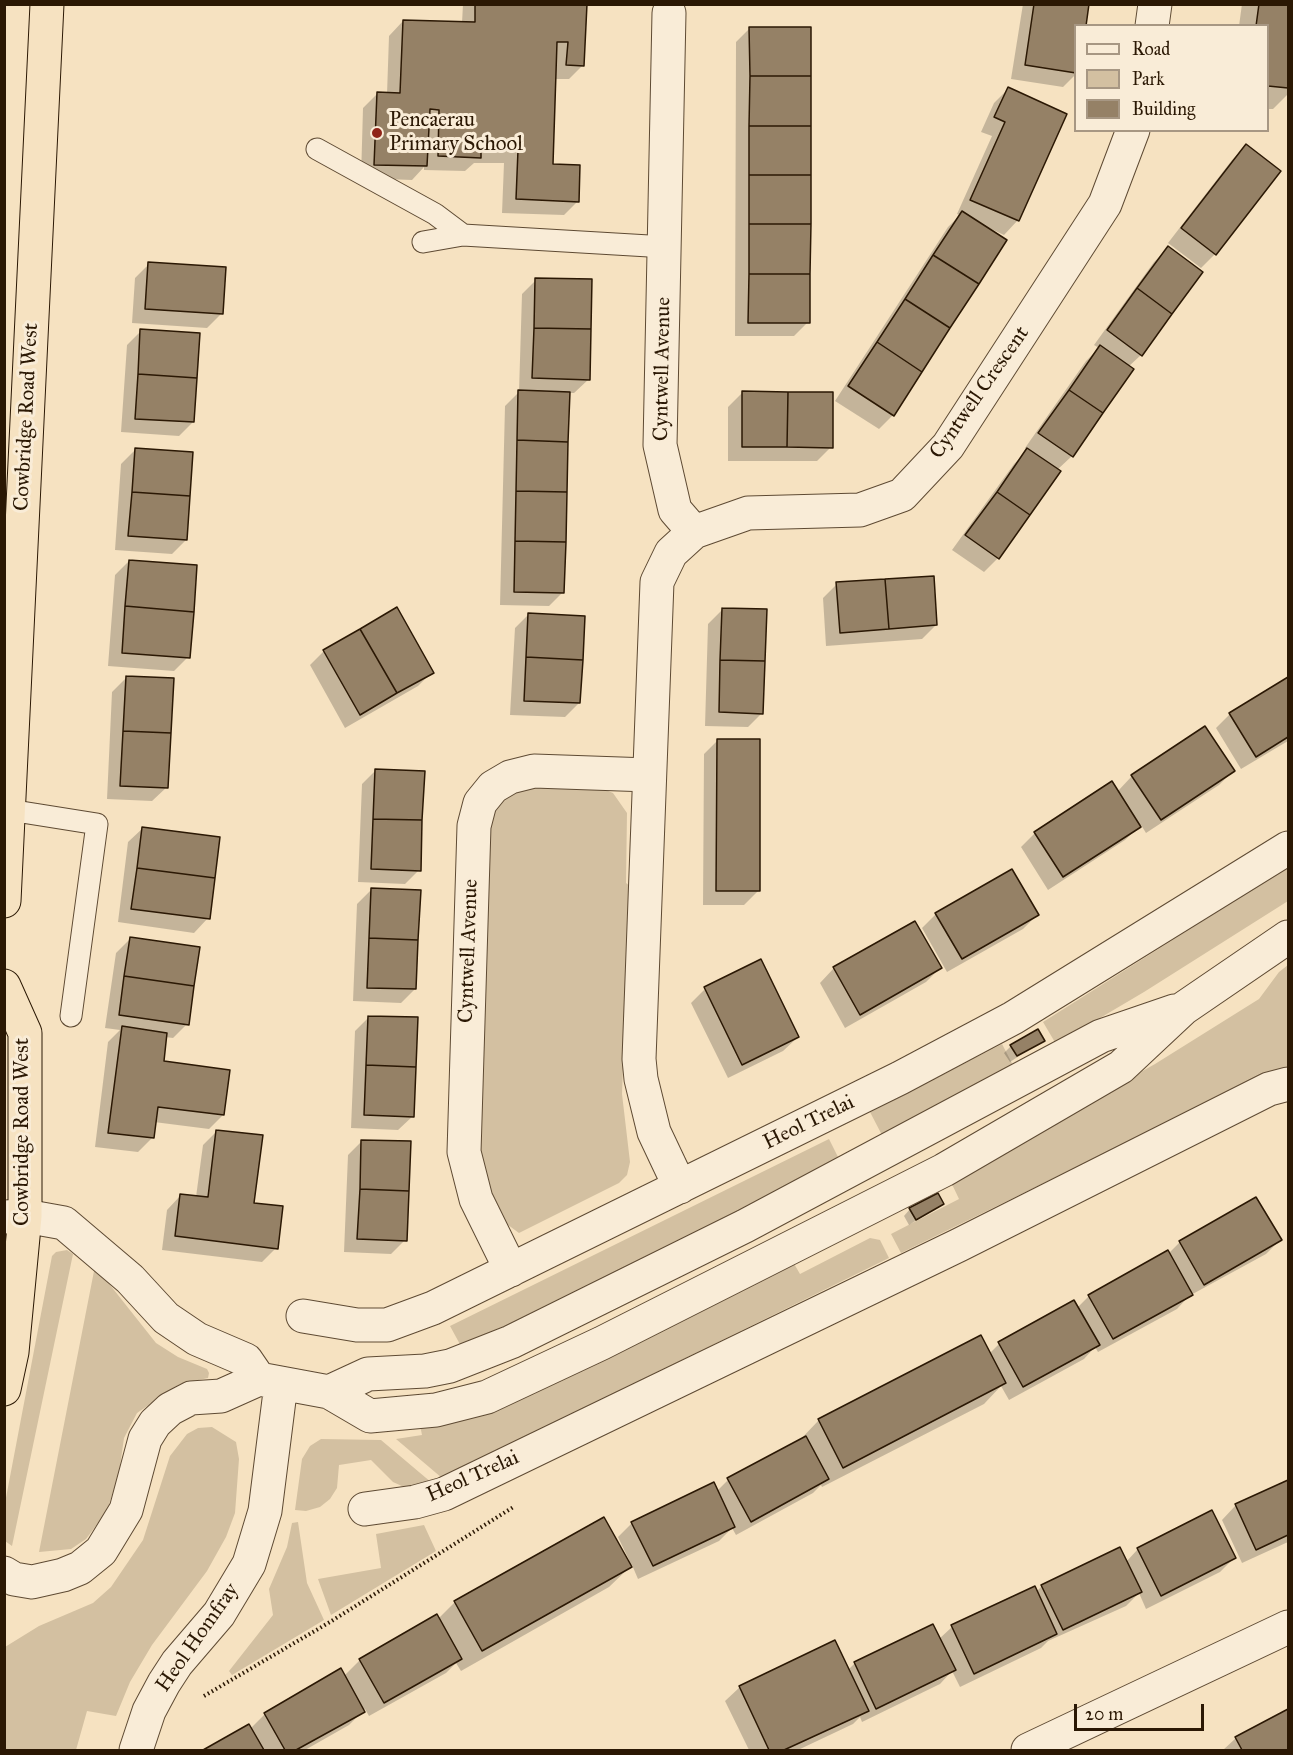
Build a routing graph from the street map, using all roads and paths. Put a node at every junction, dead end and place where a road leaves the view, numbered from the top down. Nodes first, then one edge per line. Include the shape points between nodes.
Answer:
1 (46, 4) edge
2 (1155, 4) edge
3 (669, 9) edge
4 (1152, 24) edge
5 (1132, 132) edge
6 (317, 149) dead end
7 (463, 235) junction
8 (423, 242) dead end
9 (666, 247) junction
10 (694, 532) junction
11 (649, 775) junction
12 (9, 810) junction
13 (1288, 848) edge
14 (4, 901) edge
15 (1288, 937) edge
16 (4, 986) edge
17 (1184, 1008) junction
18 (71, 1016) dead end
19 (1288, 1084) edge
20 (680, 1186) junction
21 (15, 1217) edge
22 (512, 1270) junction
23 (303, 1316) dead end
24 (270, 1381) junction
25 (4, 1389) edge
26 (329, 1392) junction
27 (523, 1501) dead end
28 (365, 1509) dead end
29 (8, 1578) edge
30 (1288, 1627) edge
31 (196, 1700) dead end
32 (136, 1750) edge
33 (1028, 1750) edge

1 - 12 highway, Cowbridge Road West
2 - 4 street
3 - 9 street, Cyntwell Avenue
5 - 10 street, Cyntwell Crescent via 1105,204 948,446 902,495 860,510 748,513
6 - 7 lane via 435,214
7 - 8 lane
7 - 9 lane
9 - 10 street, Cyntwell Avenue via 660,445 675,510
10 - 11 street via 671,553 657,582
11 - 20 street via 639,1059 654,1132
11 - 22 street, Cyntwell Avenue via 534,771 510,777 480,803 474,826 464,1152 476,1199
12 - 14 highway, Cowbridge Road West
12 - 18 lane via 97,824
13 - 20 street, Heol Trelai via 1013,1018
15 - 17 street
16 - 21 highway, Cowbridge Road West via 25,1033
17 - 26 street via 1101,1036 817,1188 511,1342 450,1366 368,1374
17 - 26 street via 1121,1067 944,1170 531,1378 477,1400 413,1413 370,1416
19 - 28 street, Heol Trelai via 1269,1089 959,1245 444,1494
20 - 22 street, Heol Trelai
21 - 24 street via 64,1223 130,1279 166,1318 197,1339 246,1360
21 - 25 highway, Cowbridge Road West via 12,1352
22 - 23 street, Heol Trelai via 387,1325 357,1325
24 - 26 street
24 - 29 street via 221,1396 191,1398 170,1409 146,1439 126,1510 101,1551 80,1568 63,1575 32,1582
24 - 32 street, Heol Homfray via 265,1511 249,1564 219,1614 164,1683 149,1711
27 - 31 path via 330,1622
30 - 33 street

